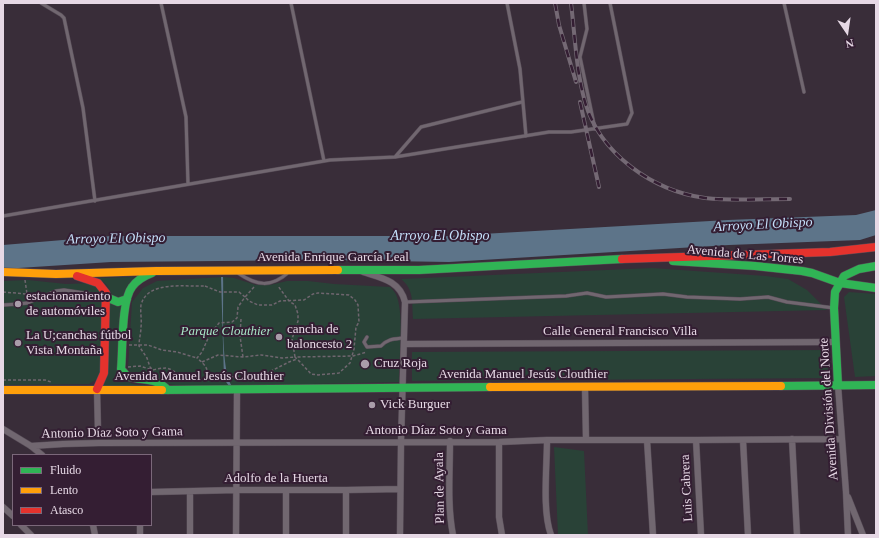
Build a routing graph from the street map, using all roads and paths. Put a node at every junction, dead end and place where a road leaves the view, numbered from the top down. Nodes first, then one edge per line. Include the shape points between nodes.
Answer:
1 (41, 3) edge
2 (162, 3) edge
3 (291, 3) edge
4 (507, 3) edge
5 (584, 3) edge
6 (610, 3) edge
7 (784, 3) edge
8 (804, 92) dead end
9 (522, 102) junction
10 (595, 129) junction
11 (526, 136) junction
12 (395, 157) junction
13 (324, 161) junction
14 (188, 184) junction
15 (95, 201) junction
16 (3, 216) edge
17 (876, 247) edge
18 (634, 258) junction
19 (876, 266) edge
20 (234, 270) junction
21 (292, 270) junction
22 (156, 271) junction
23 (360, 271) junction
24 (3, 272) edge
25 (28, 273) junction
26 (70, 273) junction
27 (3, 278) edge
28 (257, 282) junction
29 (275, 282) junction
30 (840, 283) junction
31 (876, 288) edge
32 (3, 292) edge
33 (27, 294) junction
34 (106, 297) junction
35 (245, 297) junction
36 (36, 299) junction
37 (127, 299) junction
38 (289, 301) junction
39 (405, 302) junction
40 (3, 305) edge
41 (834, 308) junction
42 (241, 319) dead end
43 (366, 337) dead end
44 (405, 341) junction
45 (836, 342) junction
46 (123, 345) junction
47 (138, 346) junction
48 (243, 356) junction
49 (353, 356) junction
50 (295, 357) junction
51 (197, 358) junction
52 (297, 359) junction
53 (202, 362) junction
54 (122, 365) junction
55 (152, 369) junction
56 (231, 377) dead end
57 (3, 380) edge
58 (876, 384) edge
59 (838, 385) junction
60 (403, 387) junction
61 (585, 387) junction
62 (98, 389) junction
63 (3, 390) edge
64 (60, 390) junction
65 (168, 390) junction
66 (237, 390) junction
67 (3, 429) edge
68 (98, 432) dead end
69 (841, 438) junction
70 (792, 439) junction
71 (547, 440) junction
72 (586, 440) junction
73 (647, 440) junction
74 (696, 440) junction
75 (743, 440) junction
76 (450, 441) junction
77 (237, 442) junction
78 (400, 442) junction
79 (499, 442) junction
80 (32, 446) junction
81 (41, 454) edge
82 (400, 489) junction
83 (237, 490) junction
84 (286, 490) junction
85 (346, 490) junction
86 (152, 492) edge
87 (190, 492) junction
88 (846, 492) junction
89 (3, 508) edge
90 (12, 515) edge
91 (22, 526) edge
92 (30, 535) edge
93 (190, 535) edge
94 (236, 535) edge
95 (286, 535) edge
96 (346, 535) edge
97 (400, 535) edge
98 (453, 535) edge
99 (502, 535) edge
100 (551, 535) edge
101 (653, 535) edge
102 (701, 535) edge
103 (748, 535) edge
104 (797, 535) edge
105 (848, 535) edge
106 (863, 535) edge

1 - 15 lane via 64,18 83,108
2 - 14 lane via 186,117
3 - 13 lane
4 - 9 lane via 520,69
5 - 10 lane via 587,29 580,57
6 - 10 lane via 632,113 626,124
7 - 8 lane
9 - 11 lane
9 - 12 lane via 421,127
10 - 11 lane
11 - 12 lane
12 - 13 lane
13 - 14 lane
14 - 15 lane
15 - 16 lane
17 - 18 street via 830,252
18 - 23 street, Avenida Enrique García Leal
18 - 30 street, Avenida de Las Torres via 802,271
19 - 30 street via 853,271 844,276
20 - 21 street, Avenida Enrique García Leal
20 - 22 street, Avenida Enrique García Leal
20 - 28 lane
21 - 23 street, Avenida Enrique García Leal
21 - 29 lane
22 - 26 street, Avenida Enrique García Leal
22 - 37 street via 135,282
23 - 39 street via 396,285
24 - 25 street, Avenida Enrique García Leal
25 - 26 street, Avenida Enrique García Leal
25 - 27 street, Avenida Enrique García Leal
25 - 33 path
26 - 34 street via 100,284
28 - 29 lane
28 - 35 path
29 - 38 path
30 - 31 street, Avenida de Las Torres
30 - 41 street, Avenida División del Norte via 835,292
32 - 33 path
33 - 36 path
34 - 36 lane via 64,290
34 - 37 street via 118,302
34 - 62 street via 104,373
35 - 38 path via 258,305
35 - 47 path via 239,292 220,292 205,286 159,287 152,290 141,305
35 - 51 path via 238,307 237,318 232,322 219,323
36 - 40 lane via 20,304
37 - 46 street
38 - 49 path via 304,300 318,293 349,295 355,300 358,305 359,322 356,327
38 - 50 path via 295,305 298,314 292,339
39 - 41 lane via 587,293 606,297 663,294 686,297 768,297
39 - 44 street
41 - 45 street, Avenida División del Norte
42 - 48 path
43 - 44 lane via 364,342 367,347 381,346 391,339
44 - 45 street, Calle General Francisco Villa
44 - 60 street
45 - 59 street, Avenida División del Norte
46 - 47 path
46 - 54 street
47 - 51 path via 148,345
47 - 55 path
48 - 50 path
48 - 53 path via 218,355
49 - 50 path
49 - 52 path via 350,363 334,375 311,374
50 - 52 path
51 - 53 path
52 - 56 path via 267,373
53 - 55 path via 208,371 207,377 202,380 184,380 166,368
54 - 55 path
54 - 65 street via 122,372 129,378 154,380
57 - 64 path via 45,380 54,382
58 - 59 street, Avenida Manuel Jesús Clouthier
59 - 61 street, Avenida Manuel Jesús Clouthier
59 - 69 street, Avenida División del Norte
60 - 61 street, Avenida Manuel Jesús Clouthier
60 - 66 street, Avenida Manuel Jesús Clouthier
60 - 78 street
61 - 72 street
62 - 64 street, Avenida Manuel Jesús Clouthier
62 - 65 street, Avenida Manuel Jesús Clouthier
62 - 68 street
63 - 64 street, Avenida Manuel Jesús Clouthier
65 - 66 street, Avenida Manuel Jesús Clouthier
66 - 77 street
67 - 80 street
69 - 70 street, Antonio Díaz Soto y Gama
69 - 88 street, Avenida División del Norte
70 - 75 street, Antonio Díaz Soto y Gama
70 - 104 street
71 - 72 street, Antonio Díaz Soto y Gama
71 - 79 street, Antonio Díaz Soto y Gama
71 - 100 street via 546,513
72 - 73 street, Antonio Díaz Soto y Gama
73 - 74 street, Antonio Díaz Soto y Gama
73 - 101 street
74 - 75 street, Antonio Díaz Soto y Gama
74 - 102 street, Luis Cabrera
75 - 103 street
76 - 78 street, Antonio Díaz Soto y Gama
76 - 79 street, Antonio Díaz Soto y Gama
76 - 98 street, Plan de Ayala via 449,482
77 - 78 street, Antonio Díaz Soto y Gama
77 - 80 street, Antonio Díaz Soto y Gama
77 - 83 street
78 - 82 street
79 - 99 street via 499,517
80 - 81 street
82 - 85 street, Adolfo de la Huerta
82 - 97 street
83 - 84 street, Adolfo de la Huerta
83 - 87 street, Adolfo de la Huerta
83 - 94 street
84 - 85 street, Adolfo de la Huerta
84 - 95 street
85 - 96 street
86 - 87 street, Adolfo de la Huerta
87 - 93 street
88 - 105 street, Avenida División del Norte
88 - 106 street
89 - 90 street
91 - 92 street

